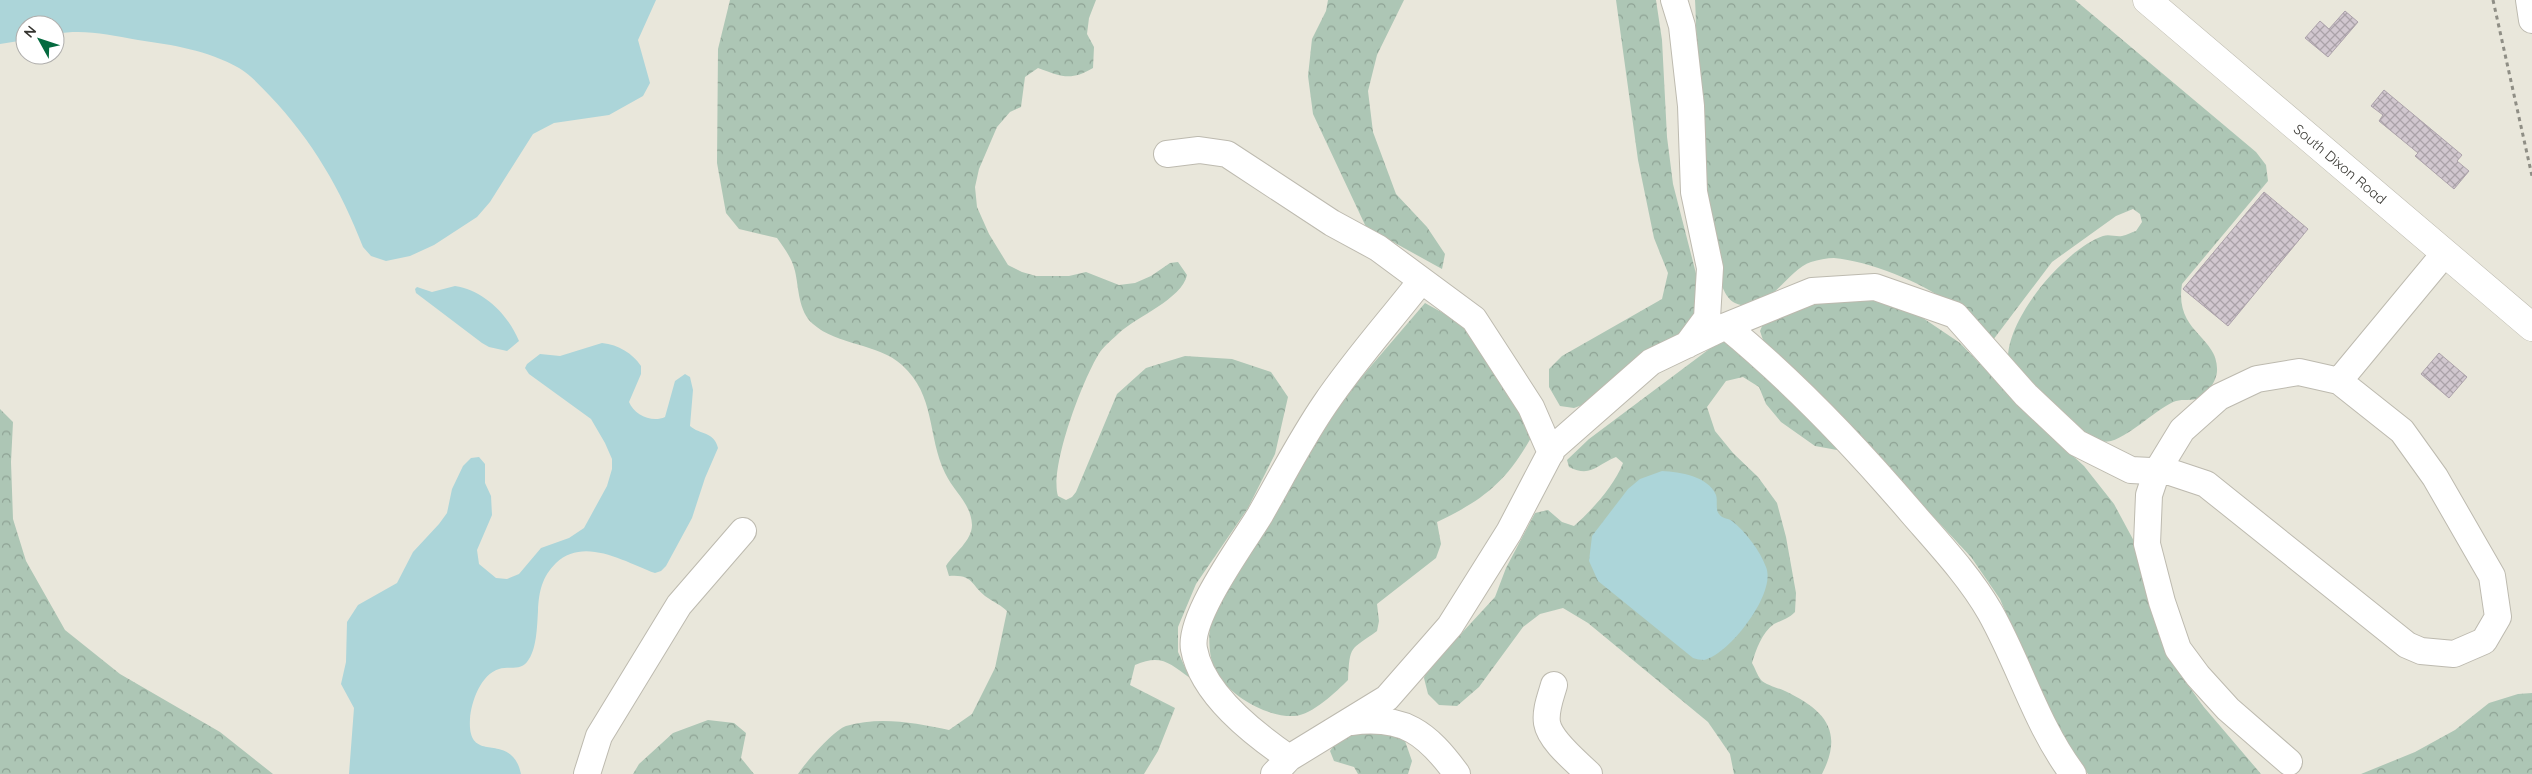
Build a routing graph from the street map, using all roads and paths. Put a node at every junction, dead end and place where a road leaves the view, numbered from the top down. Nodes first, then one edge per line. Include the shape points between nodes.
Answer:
1 (1674, 0) edge
2 (2147, 0) edge
3 (2493, 0) edge
4 (2529, 0) edge
5 (2532, 20) edge
6 (1167, 154) dead end
7 (2532, 176) edge
8 (2445, 253) junction
9 (1421, 281) junction
10 (1726, 326) junction
11 (2532, 327) edge
12 (1686, 345) junction
13 (2340, 381) junction
14 (1551, 454) junction
15 (2157, 471) junction
16 (743, 531) dead end
17 (1554, 684) dead end
18 (1349, 722) junction
19 (2289, 762) dead end
20 (1282, 766) edge
21 (587, 774) edge
22 (1457, 774) edge
23 (1589, 774) edge
24 (2073, 774) edge

1 - 12 lane via 1682,26 1691,106 1694,192 1710,268 1706,318
2 - 8 main road, South Dixon Road
3 - 7 path
4 - 5 lane
6 - 9 lane via 1199,150 1227,154 1332,223 1378,248
8 - 11 main road, South Dixon Road
8 - 13 lane
9 - 14 lane via 1474,319 1531,407
9 - 20 lane via 1325,404 1254,526 1219,577 1199,622 1194,648 1210,684 1223,704 1257,736
10 - 12 lane
10 - 15 lane via 1812,291 1875,287 1955,316 2026,396 2077,443 2131,470
10 - 24 lane via 1849,442 1949,554 1989,611 2034,710
12 - 14 lane via 1651,362 1553,448
13 - 15 lane via 2299,372 2257,379 2220,397 2182,430
13 - 15 lane via 2402,431 2435,477 2492,576 2498,617 2484,641 2454,654 2421,651 2407,645 2206,484
14 - 18 lane via 1509,532 1450,626 1387,698
15 - 19 lane via 2149,495 2147,544 2178,648 2228,709
16 - 21 lane via 679,605 599,736
17 - 23 lane via 1547,724 1559,745
18 - 20 lane
18 - 22 lane via 1374,719 1400,723 1439,750

